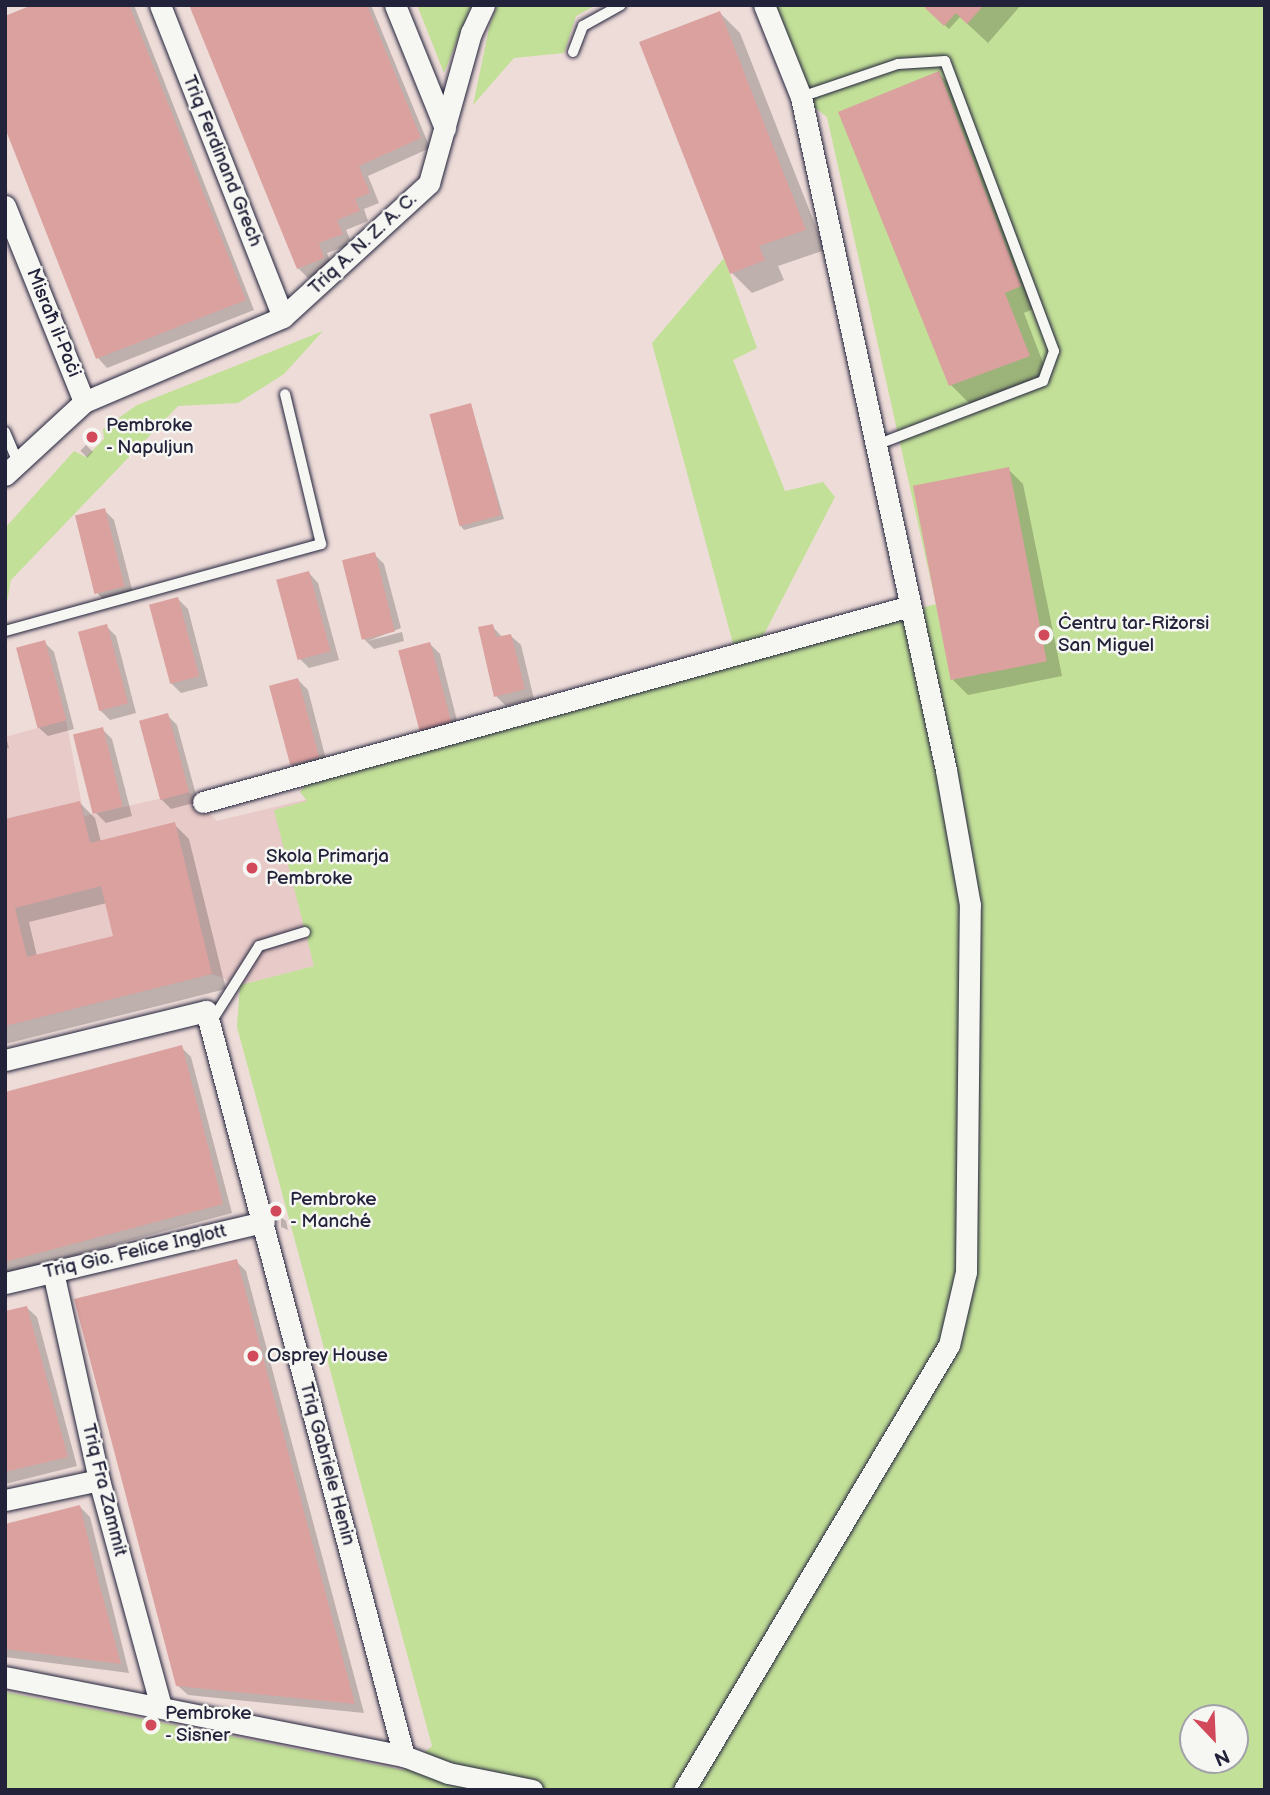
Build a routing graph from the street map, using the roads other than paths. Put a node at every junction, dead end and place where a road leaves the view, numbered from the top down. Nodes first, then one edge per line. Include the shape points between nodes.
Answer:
1 (160, 5) edge
2 (395, 5) edge
3 (484, 5) edge
4 (621, 5) edge
5 (764, 5) edge
6 (573, 52) dead end
7 (801, 97) junction
8 (445, 128) junction
9 (5, 206) edge
10 (283, 317) junction
11 (285, 394) dead end
12 (84, 402) junction
13 (5, 432) edge
14 (876, 445) junction
15 (9, 471) edge
16 (910, 606) junction
17 (5, 631) edge
18 (203, 802) dead end
19 (304, 932) dead end
20 (208, 1018) junction
21 (5, 1060) edge
22 (264, 1222) junction
23 (53, 1272) junction
24 (5, 1283) edge
25 (99, 1480) junction
26 (5, 1500) edge
27 (5, 1677) edge
28 (161, 1707) junction
29 (404, 1756) junction
30 (531, 1790) edge
31 (684, 1790) edge

1 - 10 street, Triq Ferdinand Grech
2 - 8 street
3 - 8 street, Triq A. N. Z. A. C. via 471,33
4 - 6 lane via 583,26
5 - 7 street
7 - 14 street
7 - 14 lane via 898,64 945,61 1054,351 1043,380
8 - 10 street, Triq A. N. Z. A. C. via 429,183
9 - 12 street, Misraħ il-Paċi
10 - 12 street, Triq A. N. Z. A. C.
11 - 17 lane via 321,544
12 - 15 street, Triq A. N. Z. A. C.
13 - 15 lane
14 - 16 street
16 - 18 street
16 - 31 street via 970,905 966,1272 949,1345
19 - 20 lane via 259,946
20 - 21 street
20 - 22 street, Triq Gabriele Henin
22 - 23 street, Triq Gio. Felice Inglott
22 - 29 street, Triq Gabriele Henin
23 - 24 street, Triq Gio. Felice Inglott
23 - 25 street, Triq Fra Zammit
25 - 26 street
25 - 28 street, Triq Fra Zammit
27 - 28 street
28 - 29 street
29 - 30 street via 448,1773

